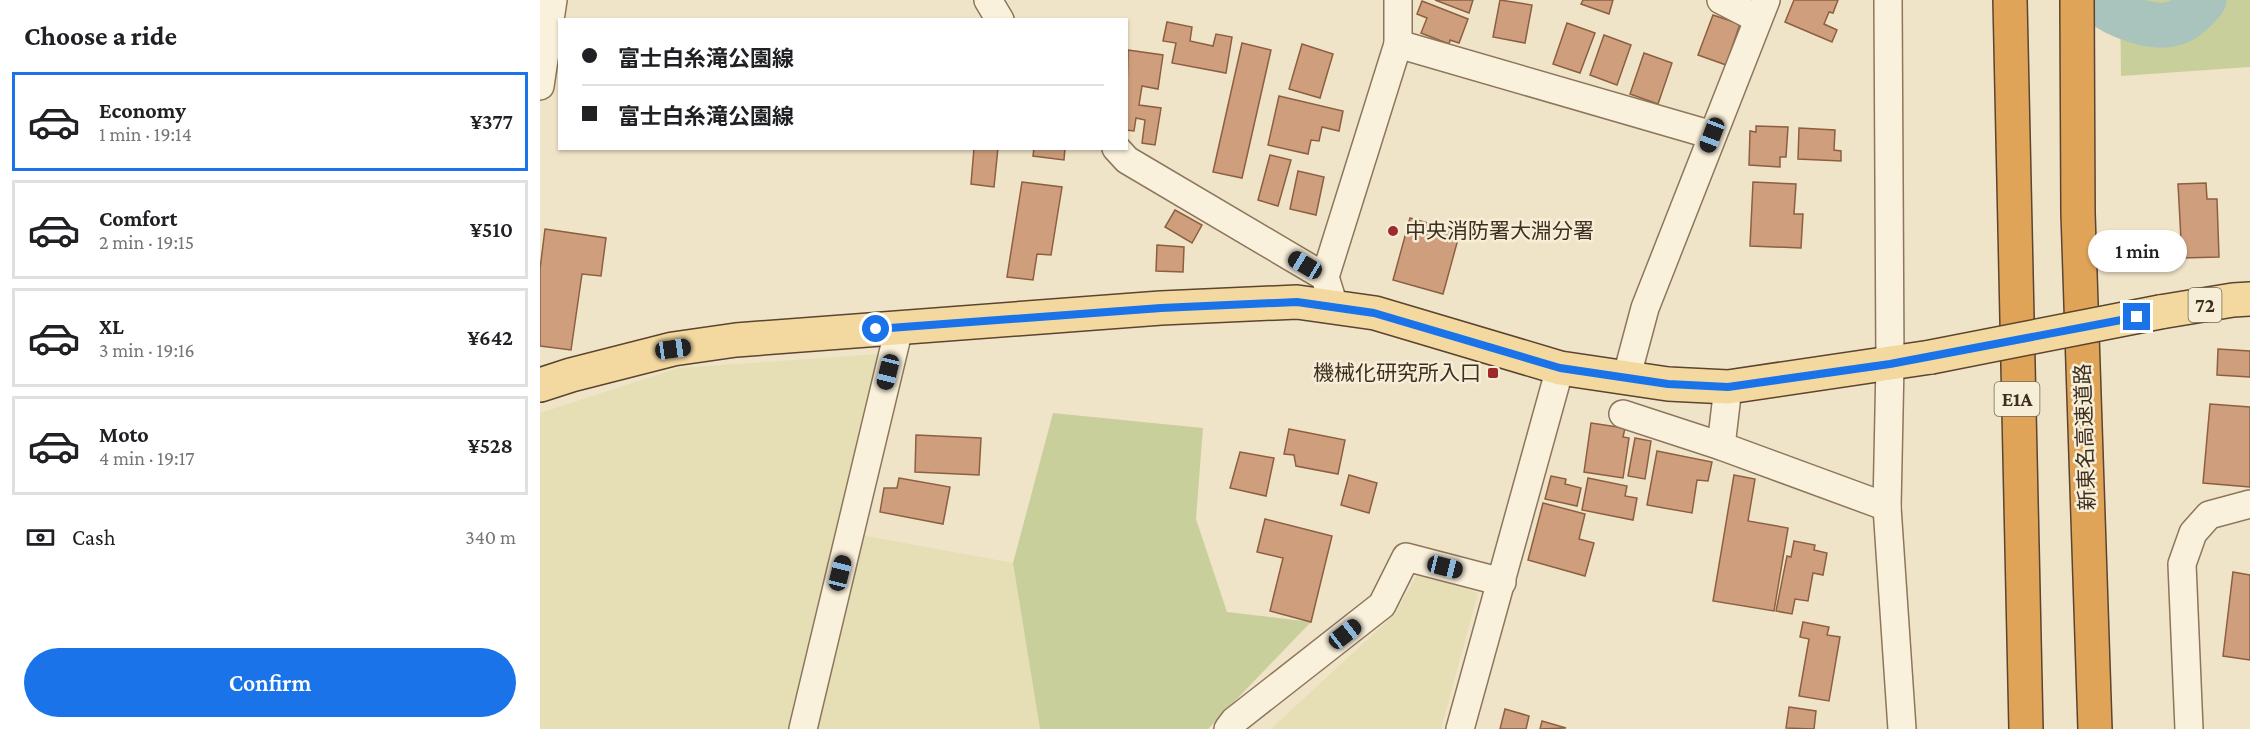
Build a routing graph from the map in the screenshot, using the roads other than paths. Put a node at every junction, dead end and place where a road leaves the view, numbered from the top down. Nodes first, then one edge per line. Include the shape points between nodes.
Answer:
1 (553, 0) edge
2 (1398, 0) edge
3 (1721, 0) edge
4 (1888, 0) edge
5 (2010, 0) edge
6 (2077, 0) edge
7 (1762, 10) edge
8 (1398, 44) junction
9 (540, 86) edge
10 (1712, 135) junction
11 (1118, 150) edge
12 (1329, 291) junction
13 (2250, 299) edge
14 (899, 328) junction
15 (1890, 364) junction
16 (1560, 368) junction
17 (1626, 379) junction
18 (540, 385) edge
19 (1728, 387) junction
20 (1623, 414) dead end
21 (1721, 446) junction
22 (2250, 504) edge
23 (1887, 507) junction
24 (1502, 582) junction
25 (803, 729) edge
26 (1227, 729) edge
27 (1460, 729) edge
28 (1902, 729) edge
29 (2026, 729) edge
30 (2095, 729) edge
31 (2190, 729) edge

1 - 9 street
2 - 8 street
3 - 7 street
4 - 15 street
5 - 29 highway, E1A
6 - 30 highway, 新東名高速道路 via 2079,225
7 - 10 street
8 - 10 street
8 - 12 street
10 - 17 street via 1645,308
11 - 12 street via 1127,160
12 - 14 main road, 72 via 1297,302
12 - 16 main road, 72 via 1374,313
13 - 15 main road, 72, bridge via 2160,312
14 - 18 main road, 72 via 736,340 673,349
14 - 25 street
15 - 19 main road, 72
15 - 23 street
16 - 17 main road, 72
16 - 24 street
17 - 19 main road, 72
19 - 21 street
20 - 21 street
21 - 23 street
22 - 31 street via 2209,515 2193,533 2182,564
23 - 28 street
24 - 26 street via 1406,557 1382,605
24 - 27 street

